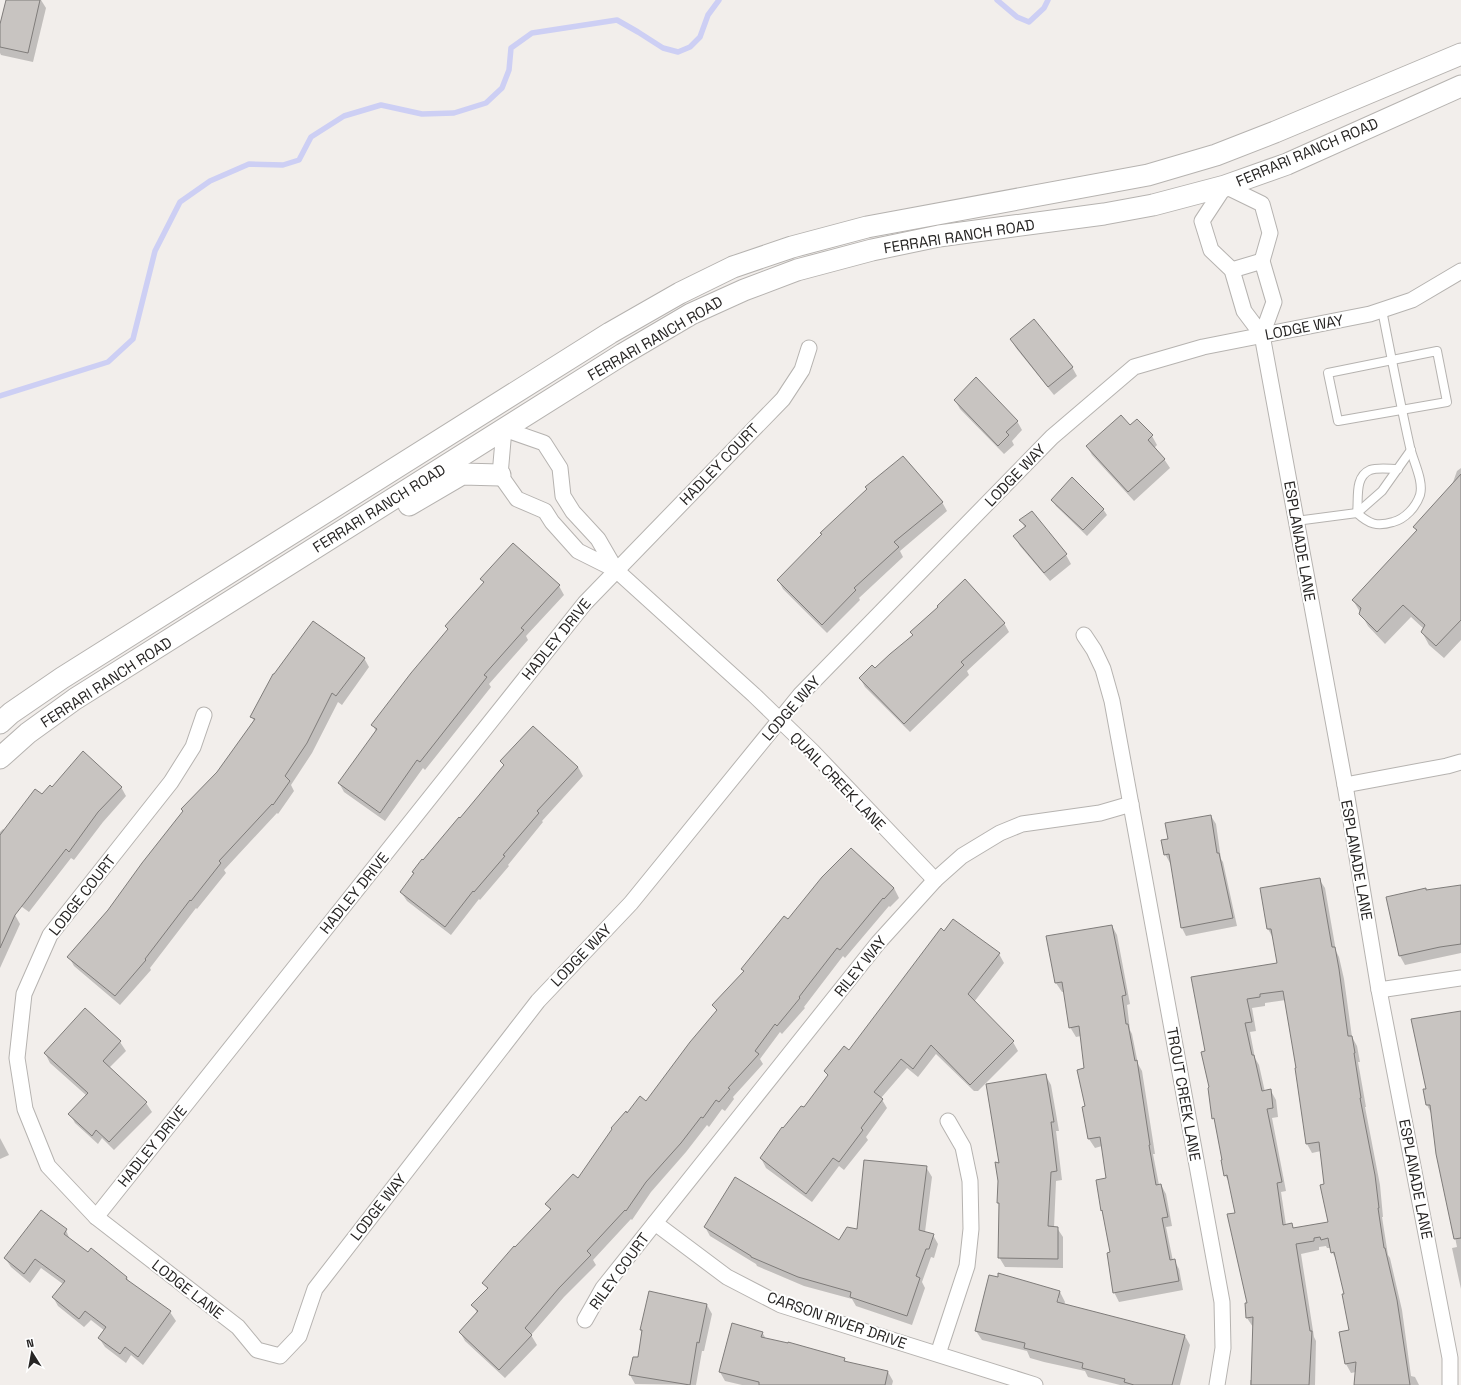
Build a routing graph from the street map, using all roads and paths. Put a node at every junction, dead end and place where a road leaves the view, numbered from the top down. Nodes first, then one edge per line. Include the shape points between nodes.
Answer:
1 (1461, 54) edge
2 (1461, 86) edge
3 (1216, 155) junction
4 (1225, 186) junction
5 (1262, 261) junction
6 (1232, 270) junction
7 (1461, 271) edge
8 (1382, 310) junction
9 (1262, 335) junction
10 (809, 348) dead end
11 (1392, 360) junction
12 (489, 409) junction
13 (1403, 410) junction
14 (504, 429) junction
15 (1411, 450) junction
16 (1398, 468) junction
17 (500, 475) junction
18 (563, 496) junction
19 (545, 512) junction
20 (1357, 513) junction
21 (1296, 521) junction
22 (616, 570) junction
23 (270, 576) junction
24 (1084, 635) dead end
25 (204, 715) dead end
26 (779, 720) junction
27 (0, 723) edge
28 (0, 758) edge
29 (1461, 762) edge
30 (1344, 785) junction
31 (1131, 804) junction
32 (935, 880) junction
33 (1461, 978) edge
34 (1379, 990) junction
35 (948, 1121) dead end
36 (96, 1217) junction
37 (655, 1223) junction
38 (585, 1320) dead end
39 (938, 1354) junction
40 (280, 1356) joint
41 (1036, 1385) edge
42 (1217, 1385) edge
43 (1450, 1385) edge

1 - 3 main road, FERRARI RANCH ROAD
2 - 4 main road, FERRARI RANCH ROAD via 1287,164
3 - 4 main road
3 - 12 main road, FERRARI RANCH ROAD via 1148,174 867,227 792,247 740,265 644,312
4 - 5 street via 1262,204 1270,233
4 - 6 street via 1202,221 1211,250
4 - 14 main road, FERRARI RANCH ROAD via 1153,205 1104,214 939,236 797,270 691,314
5 - 6 street
5 - 9 street via 1274,302
6 - 9 street, ESPLANADE LANE via 1244,311
7 - 8 street, LODGE WAY via 1412,300
8 - 9 street, LODGE WAY
8 - 11 lane
9 - 21 street, ESPLANADE LANE
9 - 26 street, LODGE WAY via 1203,347 1134,367 1052,437 805,690
10 - 22 street, HADLEY COURT via 802,370 783,399
11 - 13 lane
11 - 13 lane via 1437,352 1447,402
11 - 13 lane via 1328,373 1338,422
12 - 14 main road
12 - 27 main road, FERRARI RANCH ROAD via 62,678
13 - 15 lane
14 - 17 street
14 - 18 street via 544,443 560,468
14 - 23 main road, FERRARI RANCH ROAD
15 - 16 lane
15 - 20 lane via 1420,478 1420,494 1413,508 1400,520 1385,524 1368,522
16 - 20 lane via 1382,491
16 - 20 lane via 1370,470 1363,476 1359,482
17 - 19 street via 517,499
17 - 23 main road via 462,474 369,530
18 - 19 street
18 - 22 street via 598,539
19 - 22 street via 578,551
20 - 21 lane
21 - 30 street, ESPLANADE LANE
22 - 26 street, QUAIL CREEK LANE
22 - 36 street, HADLEY DRIVE via 580,609
23 - 28 main road, FERRARI RANCH ROAD via 75,699 28,733
24 - 31 street, TROUT CREEK LANE via 1103,669 1112,701
25 - 36 street, LODGE COURT via 193,747 171,782 50,935 24,994 17,1058 25,1109 48,1166
26 - 32 street, QUAIL CREEK LANE
26 - 40 street, LODGE WAY via 630,903 533,1007 315,1289 299,1336
29 - 30 street
30 - 34 street, ESPLANADE LANE
31 - 32 street, RILEY WAY via 1100,813 1022,824 1000,833 962,856
31 - 42 street, TROUT CREEK LANE via 1222,1302 1223,1348
32 - 37 street, RILEY WAY via 878,943
33 - 34 street
34 - 43 street, ESPLANADE LANE via 1450,1358
35 - 39 street via 963,1147 970,1181 971,1229 967,1266
36 - 40 street, LODGE LANE via 238,1327 257,1350
37 - 38 street, RILEY COURT via 603,1288
37 - 39 street, CARSON RIVER DRIVE via 727,1277 781,1305
39 - 41 street, CARSON RIVER DRIVE

